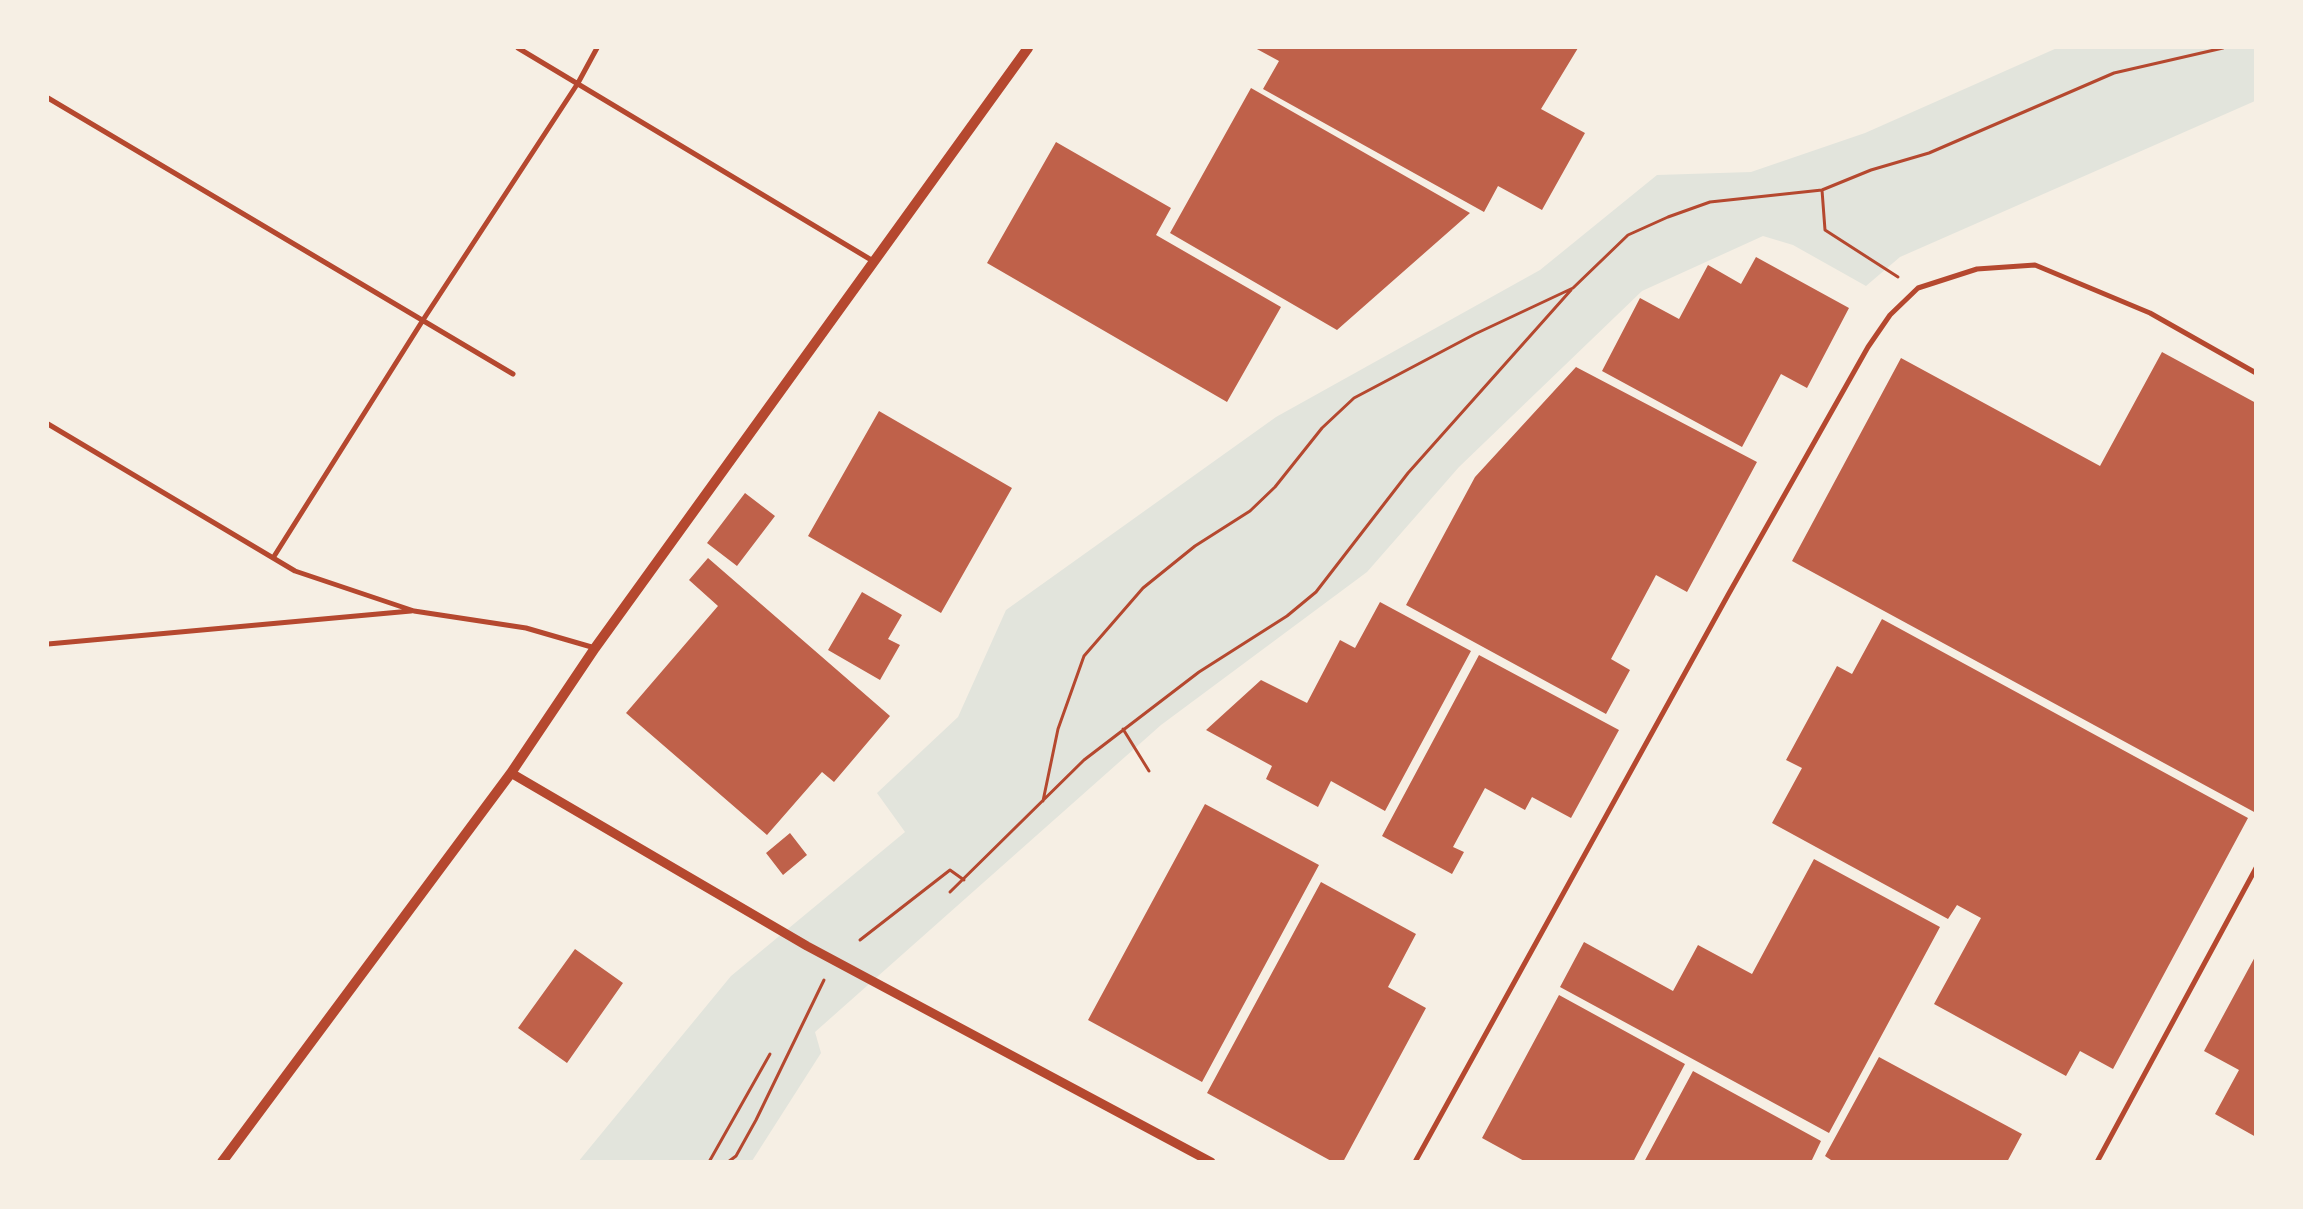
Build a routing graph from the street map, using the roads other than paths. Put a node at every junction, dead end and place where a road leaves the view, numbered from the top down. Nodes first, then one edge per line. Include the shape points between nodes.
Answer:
1 (518, 48) edge
2 (597, 48) edge
3 (1028, 48) edge
4 (578, 83) junction
5 (48, 98) edge
6 (873, 261) junction
7 (422, 320) junction
8 (2256, 372) edge
9 (513, 374) dead end
10 (48, 424) edge
11 (274, 558) junction
12 (414, 611) junction
13 (48, 644) edge
14 (595, 648) junction
15 (511, 773) junction
16 (2256, 868) edge
17 (222, 1162) edge
18 (1210, 1162) edge
19 (1415, 1162) edge
20 (2097, 1162) edge

1 - 4 street
2 - 4 street
3 - 6 main road
4 - 6 street
4 - 7 street
5 - 7 street
6 - 14 main road
7 - 9 street
7 - 11 street
8 - 19 street via 2150,313 2035,265 1977,270 1918,288 1890,315 1864,356
10 - 11 street
11 - 12 street via 295,571
12 - 13 street
12 - 14 street via 526,628
14 - 15 main road
15 - 17 main road
15 - 18 street via 807,946
16 - 20 street

